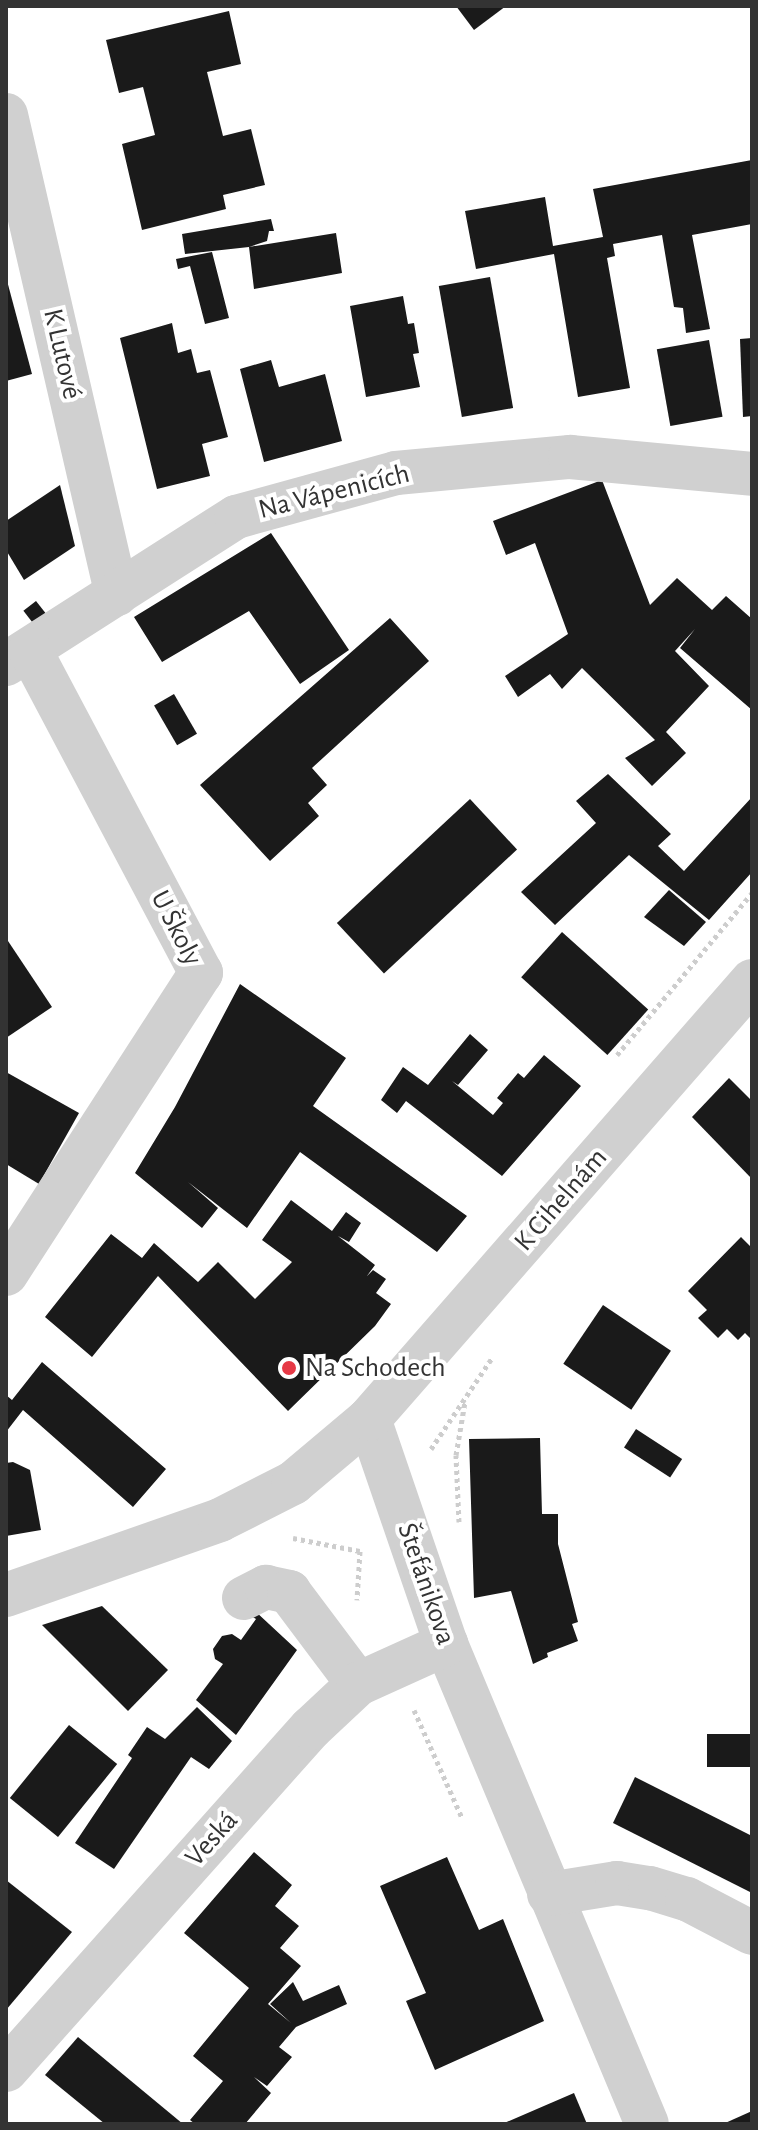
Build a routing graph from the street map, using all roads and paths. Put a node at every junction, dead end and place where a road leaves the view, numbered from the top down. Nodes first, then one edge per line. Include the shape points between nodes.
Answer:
1 (6, 115) edge
2 (752, 474) edge
3 (117, 594) junction
4 (18, 657) edge
5 (752, 893) edge
6 (752, 981) edge
7 (612, 1061) dead end
8 (6, 1274) edge
9 (369, 1419) junction
10 (6, 1595) edge
11 (244, 1598) dead end
12 (446, 1644) junction
13 (358, 1684) junction
14 (549, 1894) junction
15 (752, 1933) edge
16 (6, 2070) edge
17 (647, 2124) edge

1 - 3 street, K Lutové
2 - 3 street, Na Vápenicích via 570,457 396,473 236,517
3 - 4 street, Na Vápenicích
4 - 8 street, U Školy via 201,973
5 - 7 path
6 - 9 street, K Cihelnám
9 - 10 street via 293,1483 220,1520
9 - 12 street, Štefánikova
11 - 13 street via 266,1587 289,1592
12 - 13 street, Veská
12 - 14 street, Štefánikova
13 - 16 street, Veská via 311,1728
14 - 15 street via 617,1883 650,1888 687,1899
14 - 17 street, Štefánikova

